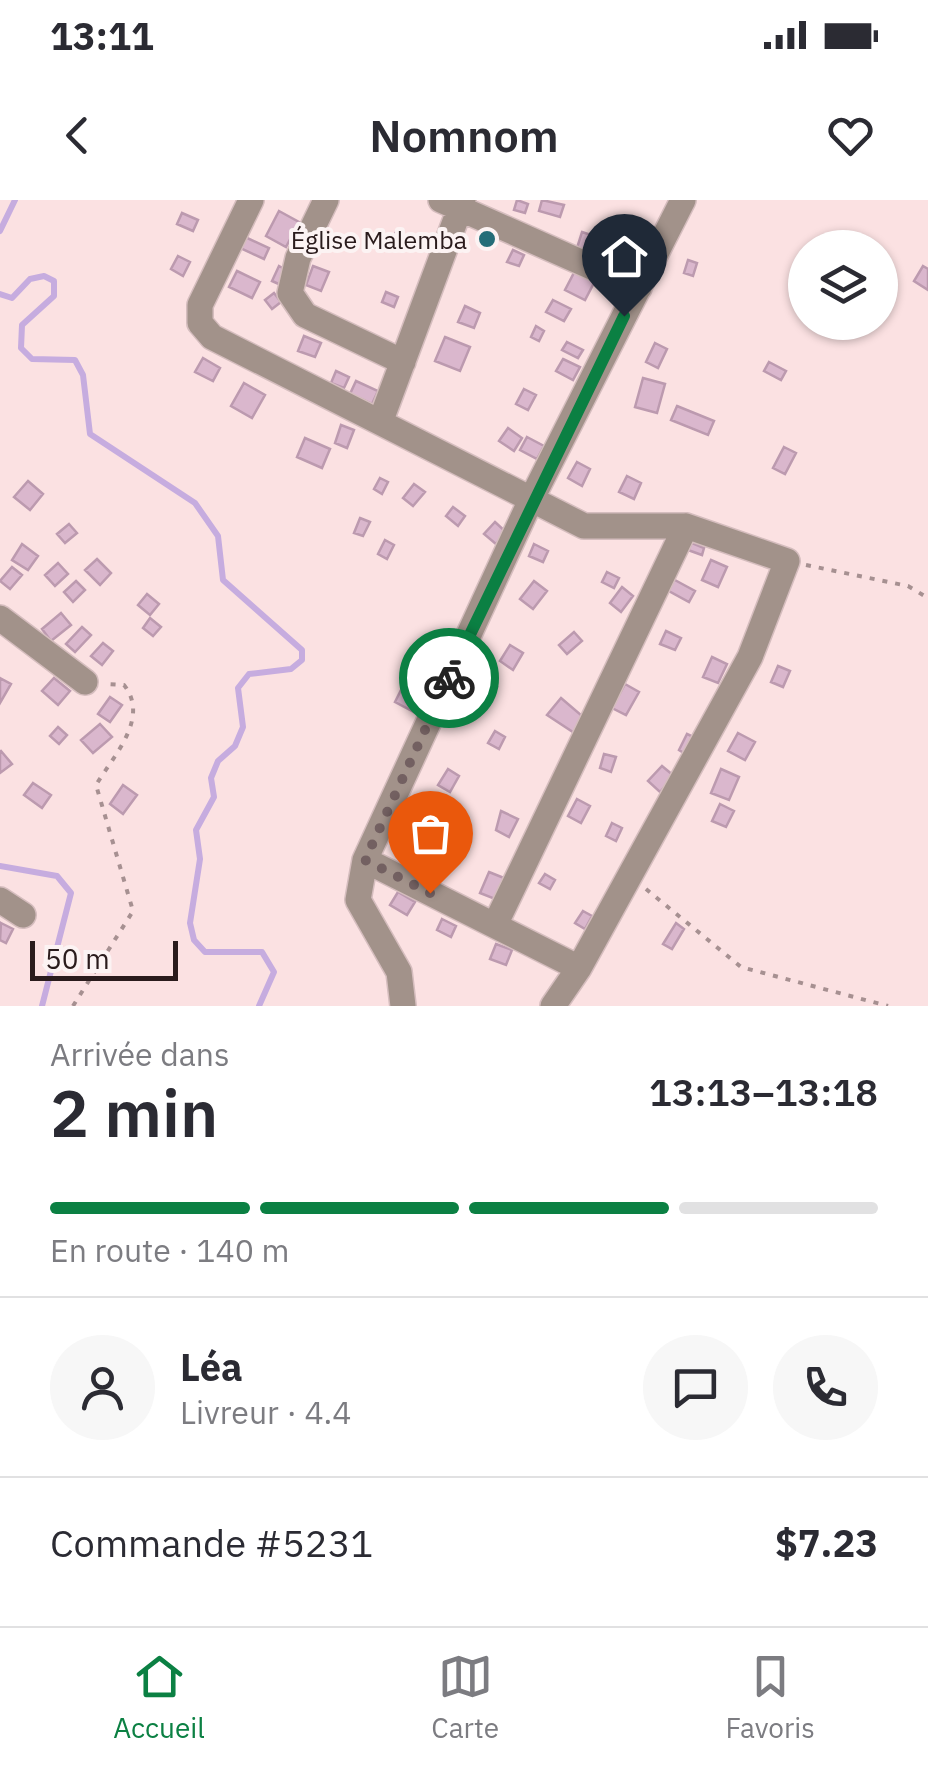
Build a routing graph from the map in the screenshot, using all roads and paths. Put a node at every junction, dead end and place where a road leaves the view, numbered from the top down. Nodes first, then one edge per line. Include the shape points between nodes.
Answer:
1 (251, 200) edge
2 (326, 200) edge
3 (684, 200) edge
4 (454, 203) edge
5 (639, 288) junction
6 (403, 362) junction
7 (381, 420) junction
8 (530, 502) junction
9 (686, 526) junction
10 (786, 560) junction
11 (928, 598) edge
12 (0, 618) edge
13 (85, 682) joint
14 (365, 860) junction
15 (625, 884) junction
16 (0, 900) edge
17 (23, 915) dead end
18 (495, 926) junction
19 (579, 968) junction
20 (74, 1006) edge
21 (403, 1006) edge
22 (553, 1006) edge
23 (888, 1006) edge

1 - 7 street via 200,306 200,323 212,336
2 - 6 street via 298,258 290,293 305,315
3 - 5 street
4 - 5 street
4 - 6 street
5 - 8 street
6 - 7 street
7 - 8 street
8 - 9 street via 584,526
8 - 14 street
9 - 10 street
9 - 18 street
10 - 11 path via 908,586
10 - 15 street via 750,657
12 - 13 street
13 - 20 path via 124,685 134,698 134,724 96,785 133,911
14 - 18 street
14 - 21 street via 358,900 399,972
15 - 19 street
15 - 23 path via 649,890 740,966
16 - 17 street
18 - 19 street
19 - 22 street

